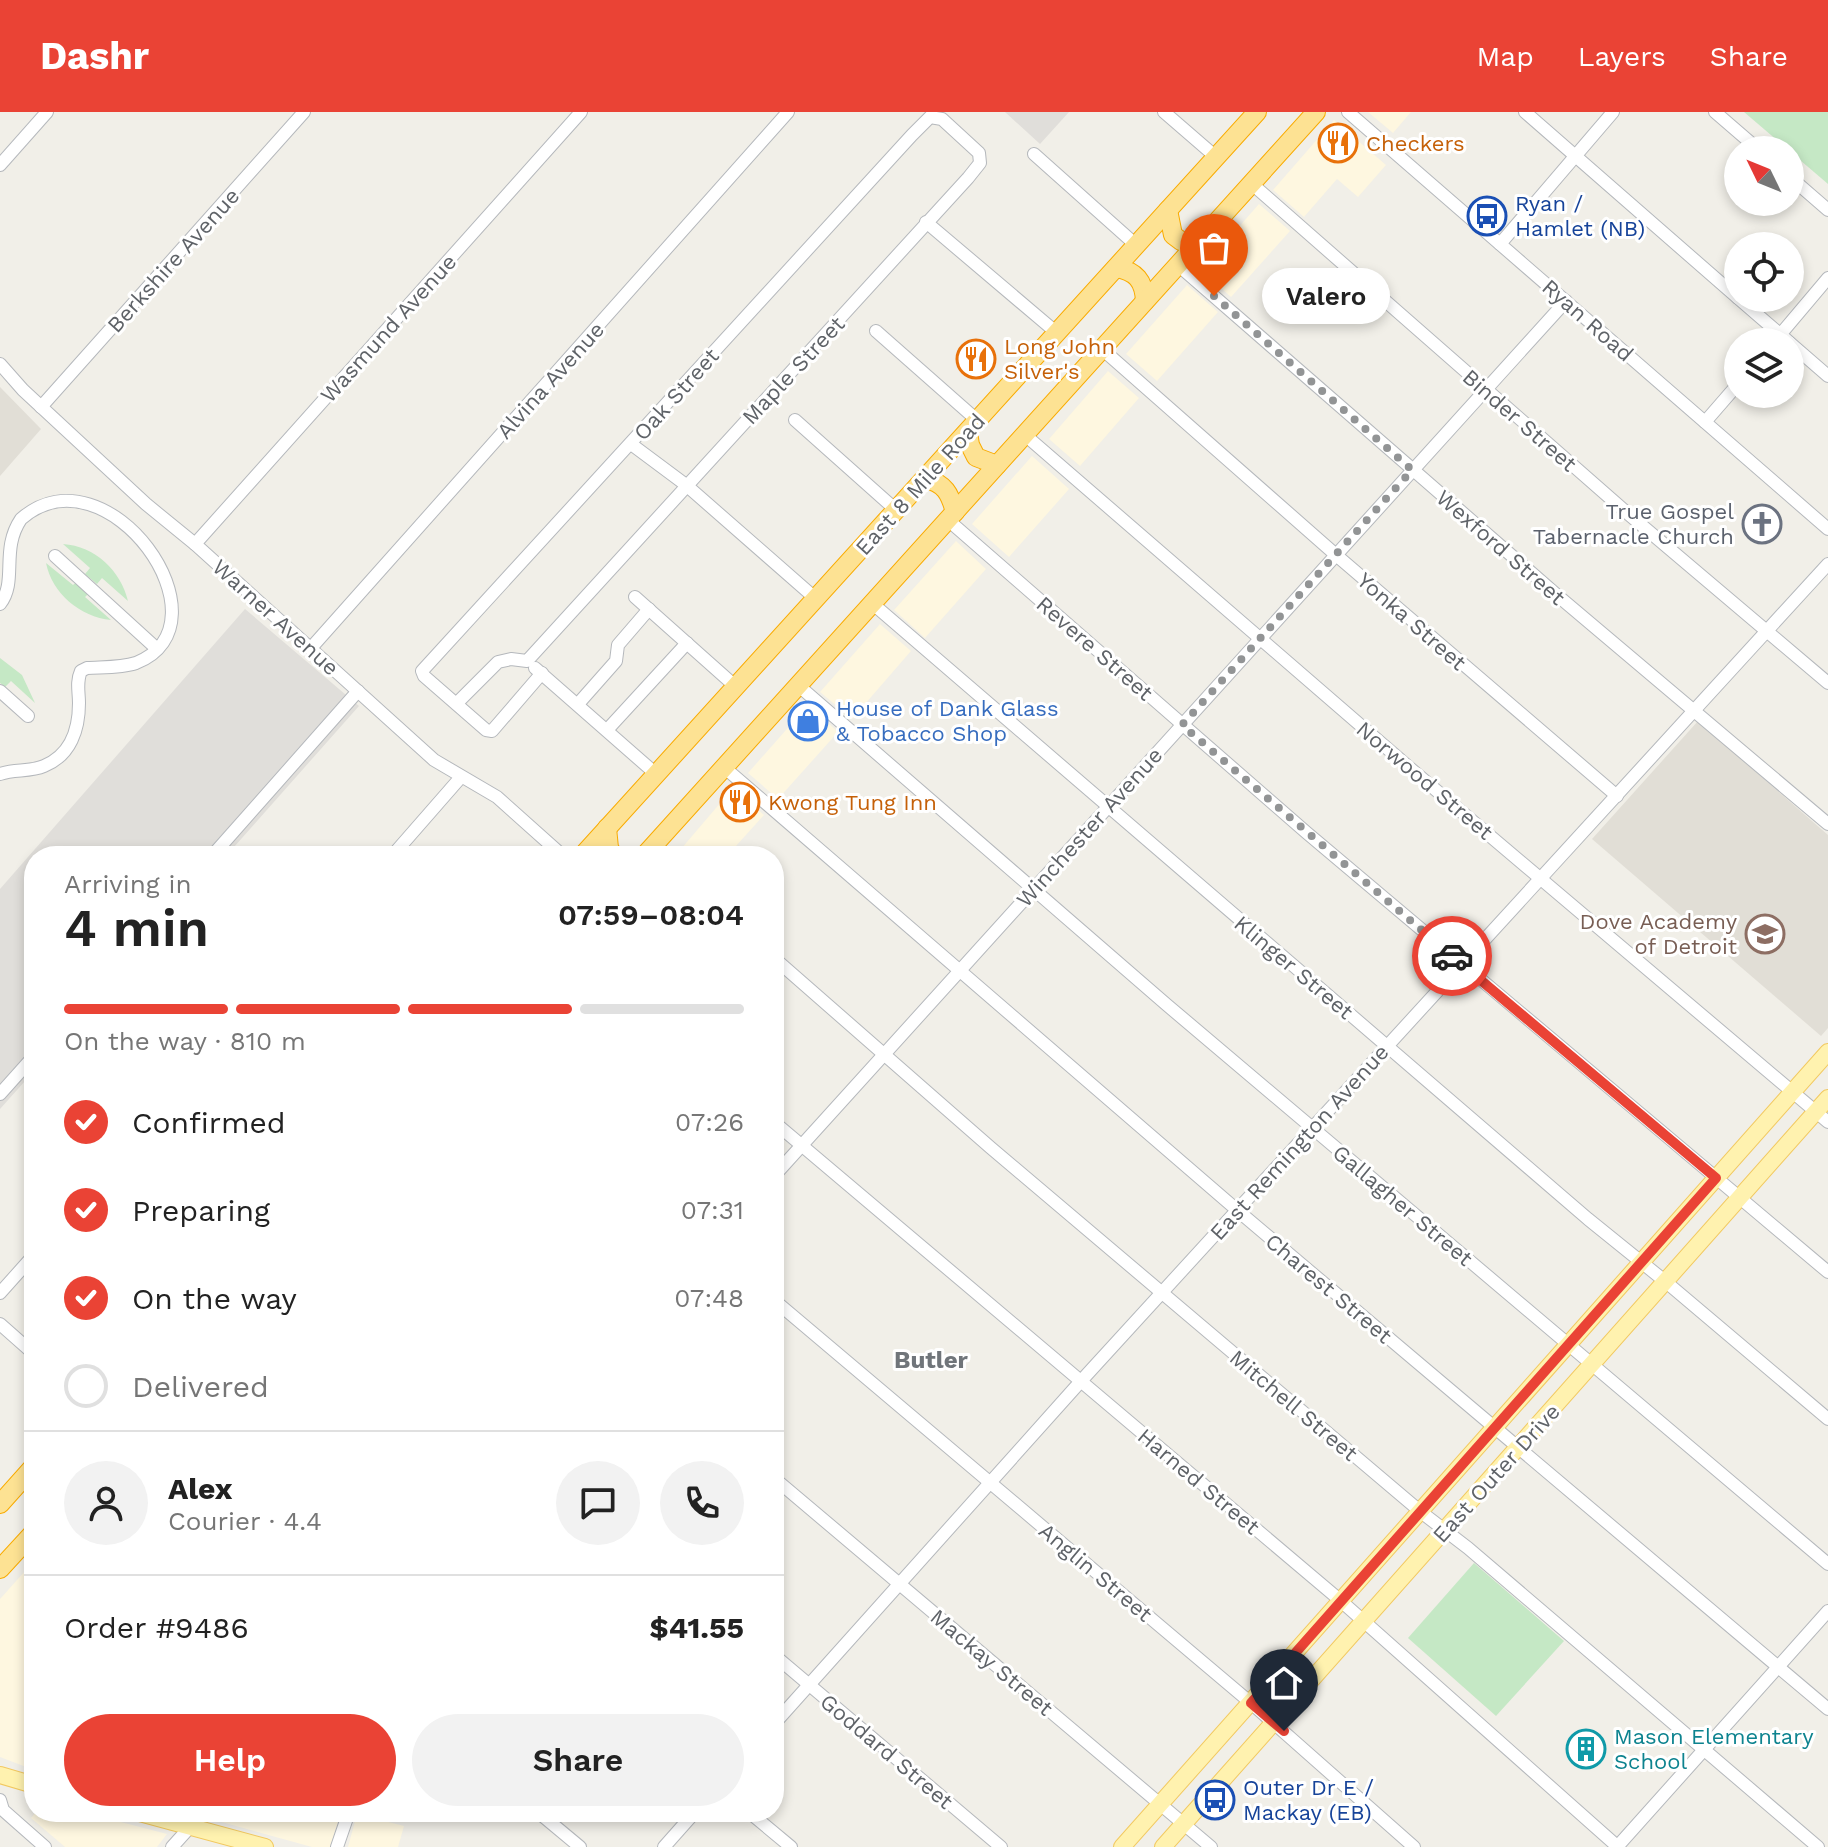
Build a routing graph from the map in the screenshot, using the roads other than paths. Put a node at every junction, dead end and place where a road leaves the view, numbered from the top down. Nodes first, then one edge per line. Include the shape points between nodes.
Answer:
1 (47, 112) edge
2 (304, 112) edge
3 (581, 112) edge
4 (788, 112) edge
5 (1164, 112) edge
6 (1257, 112) edge
7 (1316, 112) edge
8 (1348, 112) edge
9 (1525, 112) edge
10 (1613, 112) edge
11 (1715, 112) edge
12 (930, 117) joint
13 (1743, 136) edge
14 (1034, 154) dead end
15 (1216, 157) junction
16 (1575, 157) junction
17 (0, 165) edge
18 (1252, 184) junction
19 (1804, 189) edge
20 (1168, 210) junction
21 (1828, 210) edge
22 (926, 222) junction
23 (1500, 244) junction
24 (1136, 245) junction
25 (1196, 245) junction
26 (1178, 265) junction
27 (1116, 268) junction
28 (1828, 278) edge
29 (1724, 286) edge
30 (1145, 301) junction
31 (1566, 301) junction
32 (1753, 312) edge
33 (1770, 328) edge
34 (1792, 328) edge
35 (876, 331) dead end
36 (1057, 333) junction
37 (1102, 349) junction
38 (1804, 357) edge
39 (0, 364) edge
40 (1828, 376) edge
41 (1485, 390) junction
42 (1724, 400) edge
43 (41, 407) junction
44 (795, 420) dead end
45 (1705, 422) junction
46 (973, 426) junction
47 (1025, 435) junction
48 (631, 444) junction
49 (997, 465) junction
50 (1412, 470) junction
51 (925, 479) junction
52 (686, 485) junction
53 (896, 510) junction
54 (136, 515) junction
55 (952, 516) junction
56 (148, 525) junction
57 (1828, 529) edge
58 (195, 544) junction
59 (1336, 555) junction
60 (55, 556) dead end
61 (1828, 564) edge
62 (635, 597) dead end
63 (815, 598) junction
64 (0, 604) edge
65 (873, 604) junction
66 (649, 609) junction
67 (1766, 631) junction
68 (1261, 639) junction
69 (687, 643) junction
70 (156, 648) junction
71 (311, 648) junction
72 (527, 661) junction
73 (542, 673) junction
74 (1828, 683) edge
75 (735, 686) junction
76 (799, 686) junction
77 (0, 691) edge
78 (358, 691) junction
79 (456, 704) junction
80 (578, 704) junction
81 (1693, 711) junction
82 (28, 716) dead end
83 (1182, 725) junction
84 (607, 730) junction
85 (725, 768) junction
86 (4, 770) edge
87 (656, 774) junction
88 (461, 777) junction
89 (1617, 796) junction
90 (1107, 807) junction
91 (1828, 824) edge
92 (607, 828) junction
93 (221, 846) edge
94 (401, 846) edge
95 (552, 846) edge
96 (591, 846) edge
97 (609, 846) edge
98 (658, 846) edge
99 (1541, 878) junction
100 (1033, 889) junction
101 (1462, 964) junction
102 (784, 967) edge
103 (958, 971) junction
104 (1387, 1046) junction
105 (1828, 1052) edge
106 (883, 1055) junction
107 (24, 1067) edge
108 (1793, 1092) junction
109 (0, 1094) edge
110 (1828, 1098) edge
111 (1822, 1117) edge
112 (1312, 1128) junction
113 (784, 1130) edge
114 (802, 1145) junction
115 (784, 1165) edge
116 (1716, 1178) junction
117 (1740, 1197) junction
118 (1237, 1210) junction
119 (1641, 1263) junction
120 (24, 1266) edge
121 (1828, 1272) edge
122 (1666, 1282) junction
123 (0, 1293) edge
124 (1161, 1293) junction
125 (784, 1308) edge
126 (0, 1324) edge
127 (24, 1345) edge
128 (1569, 1345) junction
129 (1593, 1364) junction
130 (1081, 1381) junction
131 (1828, 1419) edge
132 (1495, 1428) junction
133 (1519, 1447) junction
134 (24, 1477) edge
135 (24, 1482) edge
136 (990, 1483) junction
137 (784, 1486) edge
138 (3, 1500) edge
139 (1421, 1512) junction
140 (1446, 1529) junction
141 (24, 1543) edge
142 (1828, 1564) edge
143 (0, 1569) edge
144 (899, 1584) junction
145 (1341, 1601) junction
146 (1828, 1611) edge
147 (1364, 1621) junction
148 (784, 1664) edge
149 (1778, 1667) junction
150 (809, 1685) junction
151 (1251, 1703) junction
152 (1828, 1709) edge
153 (784, 1713) edge
154 (1274, 1722) junction
155 (1704, 1749) junction
156 (0, 1776) edge
157 (24, 1782) edge
158 (1162, 1803) junction
159 (1, 1806) edge
160 (172, 1822) edge
161 (346, 1822) edge
162 (550, 1822) edge
163 (686, 1822) edge
164 (761, 1822) edge
165 (1184, 1823) junction
166 (190, 1827) junction
167 (45, 1847) edge
168 (172, 1847) edge
169 (265, 1847) edge
170 (337, 1847) edge
171 (580, 1847) edge
172 (664, 1847) edge
173 (791, 1847) edge
174 (1001, 1847) edge
175 (1122, 1847) edge
176 (1163, 1847) edge
177 (1211, 1847) edge
178 (1414, 1847) edge
179 (1618, 1847) edge
180 (1818, 1847) edge

1 - 17 street
2 - 43 street, Berkshire Avenue
3 - 58 street, Wasmund Avenue
4 - 71 street, Alvina Avenue
5 - 15 street
6 - 15 highway, East 8 Mile Road
7 - 18 highway, East 8 Mile Road
8 - 23 street, Ryan Road
9 - 16 street
10 - 16 street
11 - 13 street
12 - 22 street, Maple Street via 942,119 981,158
12 - 48 street, Oak Street
14 - 24 street
15 - 20 highway, East 8 Mile Road
16 - 23 street
16 - 29 street
18 - 25 highway, East 8 Mile Road
18 - 41 street, Binder Street
19 - 21 street
20 - 24 highway, East 8 Mile Road
20 - 25 highway via 1173,235
22 - 36 street
22 - 52 street, Maple Street
23 - 31 street, Ryan Road
24 - 27 highway, East 8 Mile Road
25 - 26 highway, East 8 Mile Road
26 - 30 highway, East 8 Mile Road
26 - 50 street, Wexford Street
27 - 30 highway via 1139,278
27 - 36 highway, East 8 Mile Road
28 - 34 street
30 - 37 highway, East 8 Mile Road
31 - 41 street, Winchester Avenue
31 - 45 street, Ryan Road
32 - 33 street
35 - 46 street
36 - 46 highway, East 8 Mile Road
37 - 47 highway, East 8 Mile Road
37 - 59 street, Yonka Street
38 - 40 street
39 - 43 street, Warner Avenue
41 - 50 street, Winchester Avenue
41 - 67 street, Binder Street
42 - 45 street
43 - 54 street, Warner Avenue
44 - 53 street
45 - 57 street, Ryan Road
46 - 49 highway via 970,445 976,457
46 - 51 highway, East 8 Mile Road
47 - 49 highway, East 8 Mile Road
47 - 68 street, Norwood Street
48 - 52 street
48 - 79 street, Oak Street via 422,671
49 - 55 highway, East 8 Mile Road
50 - 59 street, Winchester Avenue
50 - 81 street, Wexford Street
51 - 53 highway, East 8 Mile Road
51 - 55 highway via 944,487 952,498
52 - 63 street
52 - 72 street, Maple Street
53 - 63 highway, East 8 Mile Road
54 - 56 street
54 - 56 street, Warner Avenue
54 - 64 street via 109,514 80,504 53,504 30,513 5,542 6,592
55 - 65 highway, East 8 Mile Road
55 - 83 street, Revere Street
56 - 58 street, Warner Avenue
56 - 70 street via 170,600 167,633
58 - 71 street, Warner Avenue
59 - 68 street, Winchester Avenue
59 - 89 street, Yonka Street
60 - 70 street
61 - 67 street, East Remington Avenue
62 - 66 street
63 - 75 highway, East 8 Mile Road
65 - 76 highway, East 8 Mile Road
65 - 90 street, Klinger Street
66 - 69 street
66 - 80 street via 618,645 616,661
67 - 74 street, Binder Street
67 - 81 street, East Remington Avenue
68 - 83 street, Winchester Avenue
68 - 99 street, Norwood Street
69 - 75 street
69 - 84 street
70 - 86 street via 133,664 81,671 78,726 71,743 46,766
71 - 78 street, Warner Avenue
72 - 73 street
72 - 79 street via 498,662
73 - 79 street via 492,731
73 - 80 street
75 - 87 highway, East 8 Mile Road
76 - 85 highway, East 8 Mile Road
76 - 100 street, Gallagher Street
77 - 82 street
78 - 88 street, Warner Avenue via 434,760
78 - 93 street
80 - 84 street
81 - 89 street, East Remington Avenue
81 - 91 street, Wexford Street
83 - 90 street, Winchester Avenue
83 - 101 street, Revere Street
84 - 87 street
85 - 98 highway, East 8 Mile Road
85 - 103 street, Charest Street
87 - 92 highway, East 8 Mile Road
88 - 94 street
88 - 95 street, Warner Avenue via 497,797
89 - 99 street, East Remington Avenue
90 - 100 street, Winchester Avenue
90 - 104 street, Klinger Street
92 - 96 highway, East 8 Mile Road
92 - 97 highway
99 - 101 street, East Remington Avenue
99 - 108 street, Norwood Street
100 - 103 street, Winchester Avenue
100 - 112 street, Gallagher Street
101 - 104 street, East Remington Avenue
101 - 116 street, Revere Street
102 - 106 street, Mitchell Street
103 - 106 street, Winchester Avenue
103 - 118 street, Charest Street
104 - 112 street, East Remington Avenue
104 - 119 street, Klinger Street
105 - 108 main road, East Outer Drive
106 - 114 street, Winchester Avenue
106 - 124 street, Mitchell Street
107 - 109 street
108 - 111 street, Norwood Street
108 - 116 main road, East Outer Drive
110 - 111 main road, East Outer Drive
111 - 117 main road, East Outer Drive
112 - 118 street, East Remington Avenue
112 - 128 street, Gallagher Street
113 - 114 street, Harned Street
114 - 115 street, Winchester Avenue
114 - 130 street, Harned Street
116 - 117 street, Revere Street
116 - 119 main road, East Outer Drive
117 - 121 street, Revere Street
117 - 122 main road, East Outer Drive
118 - 124 street, East Remington Avenue
118 - 132 street, Charest Street
119 - 122 street, Klinger Street
119 - 128 main road, East Outer Drive
120 - 123 street
122 - 129 main road, East Outer Drive
122 - 131 street, Klinger Street
124 - 130 street, East Remington Avenue
124 - 139 street, Mitchell Street
125 - 136 street, Anglin Street
126 - 127 street
128 - 129 street, Gallagher Street
128 - 132 main road, East Outer Drive
129 - 133 main road, East Outer Drive
129 - 142 street, Gallagher Street
130 - 136 street, East Remington Avenue
130 - 145 street, Harned Street
132 - 133 street, Charest Street
132 - 139 main road, East Outer Drive
133 - 140 main road, East Outer Drive
133 - 149 street, Charest Street
134 - 138 highway
135 - 138 highway
136 - 144 street, East Remington Avenue
136 - 151 street, Anglin Street
137 - 144 street, Mackay Street
139 - 140 street, Mitchell Street
139 - 145 main road, East Outer Drive
140 - 147 main road, East Outer Drive
140 - 155 street, Mitchell Street
141 - 143 highway
144 - 150 street, East Remington Avenue
144 - 158 street, Mackay Street
145 - 147 street, Harned Street
145 - 151 main road, East Outer Drive
146 - 149 street
147 - 154 main road, East Outer Drive
147 - 179 street, Harned Street
148 - 150 street, Goddard Street
149 - 152 street, Charest Street
149 - 155 street
150 - 153 street, East Remington Avenue
150 - 174 street, Goddard Street
151 - 154 street, Anglin Street
151 - 158 main road, East Outer Drive
154 - 165 main road, East Outer Drive
154 - 178 street, Anglin Street
155 - 179 street
155 - 180 street, Mitchell Street
156 - 157 main road
158 - 165 street, Mackay Street
158 - 175 main road, East Outer Drive
159 - 167 street
160 - 166 main road
161 - 170 street
162 - 171 street
163 - 172 street
164 - 173 street
165 - 176 main road, East Outer Drive
165 - 177 street, Mackay Street
166 - 168 street
166 - 169 main road

